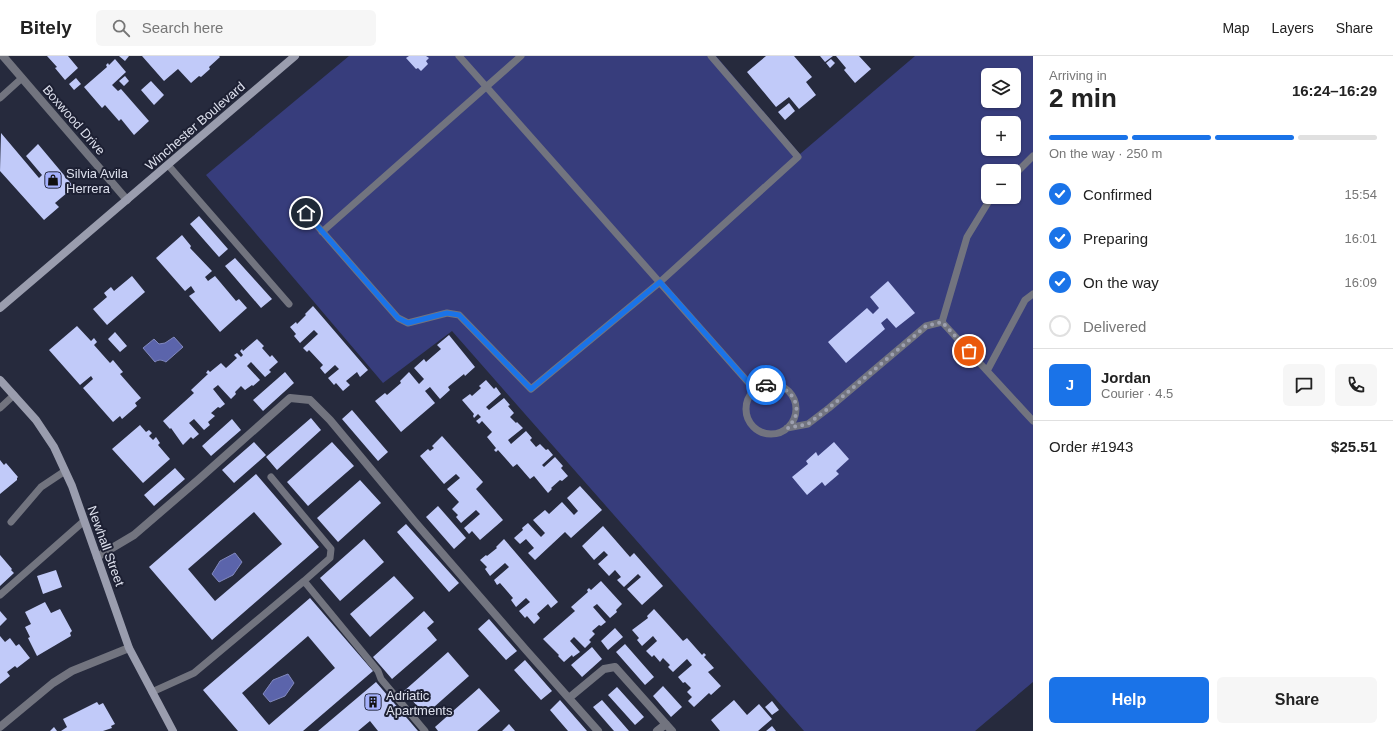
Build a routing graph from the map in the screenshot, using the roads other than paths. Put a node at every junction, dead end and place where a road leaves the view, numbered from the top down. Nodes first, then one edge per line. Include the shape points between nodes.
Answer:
1 (3, 56) edge
2 (295, 56) edge
3 (459, 56) edge
4 (522, 56) edge
5 (711, 56) edge
6 (22, 78) junction
7 (487, 87) junction
8 (0, 98) edge
9 (1033, 156) edge
10 (168, 165) junction
11 (1021, 168) edge
12 (127, 200) junction
13 (986, 204) edge
14 (306, 213) dead end
15 (322, 232) junction
16 (660, 282) junction
17 (1033, 294) edge
18 (289, 304) dead end
19 (0, 308) edge
20 (942, 322) junction
21 (987, 371) junction
22 (0, 380) edge
23 (755, 390) junction
24 (14, 395) junction
25 (0, 408) edge
26 (1033, 421) edge
27 (788, 428) junction
28 (65, 471) junction
29 (271, 477) dead end
30 (84, 521) junction
31 (11, 522) dead end
32 (97, 557) junction
33 (304, 581) junction
34 (0, 595) edge
35 (129, 648) junction
36 (152, 692) junction
37 (569, 698) junction
38 (666, 724) junction
39 (0, 728) edge
40 (173, 731) edge
41 (425, 731) edge
42 (598, 731) edge
43 (657, 731) edge
44 (672, 731) edge

1 - 6 street, Boxwood Drive
2 - 10 main road, Winchester Boulevard
3 - 7 lane
4 - 7 lane
5 - 16 lane via 798,157
6 - 8 lane
6 - 12 street, Boxwood Drive
7 - 15 lane
7 - 16 lane
9 - 11 lane
10 - 12 main road, Winchester Boulevard
10 - 18 lane
12 - 19 main road, Winchester Boulevard
13 - 20 lane via 967,237
14 - 15 lane
15 - 16 lane via 398,318 408,323 447,313 459,315 531,389
16 - 23 lane
17 - 21 lane via 1025,300
20 - 21 lane
20 - 27 lane via 926,326 808,424
21 - 26 lane
22 - 24 main road, Newhall Street
23 - 27 lane via 763,385 773,384 790,393 795,401 796,411 794,420
23 - 27 lane via 746,407 752,425 769,434 779,433
24 - 25 lane
24 - 28 main road, Newhall Street via 36,420 54,447
28 - 30 main road, Newhall Street
28 - 31 lane via 41,487
29 - 33 lane via 331,549 330,558
30 - 32 main road, Newhall Street
30 - 34 lane
32 - 35 main road, Newhall Street
32 - 37 street via 134,534 290,398 310,400
33 - 36 lane via 194,673
33 - 41 lane
35 - 36 main road, Newhall Street
35 - 39 street via 72,671 53,683
36 - 40 main road, Newhall Street
37 - 38 street via 604,669 615,667
37 - 42 street
38 - 43 street
38 - 44 street

